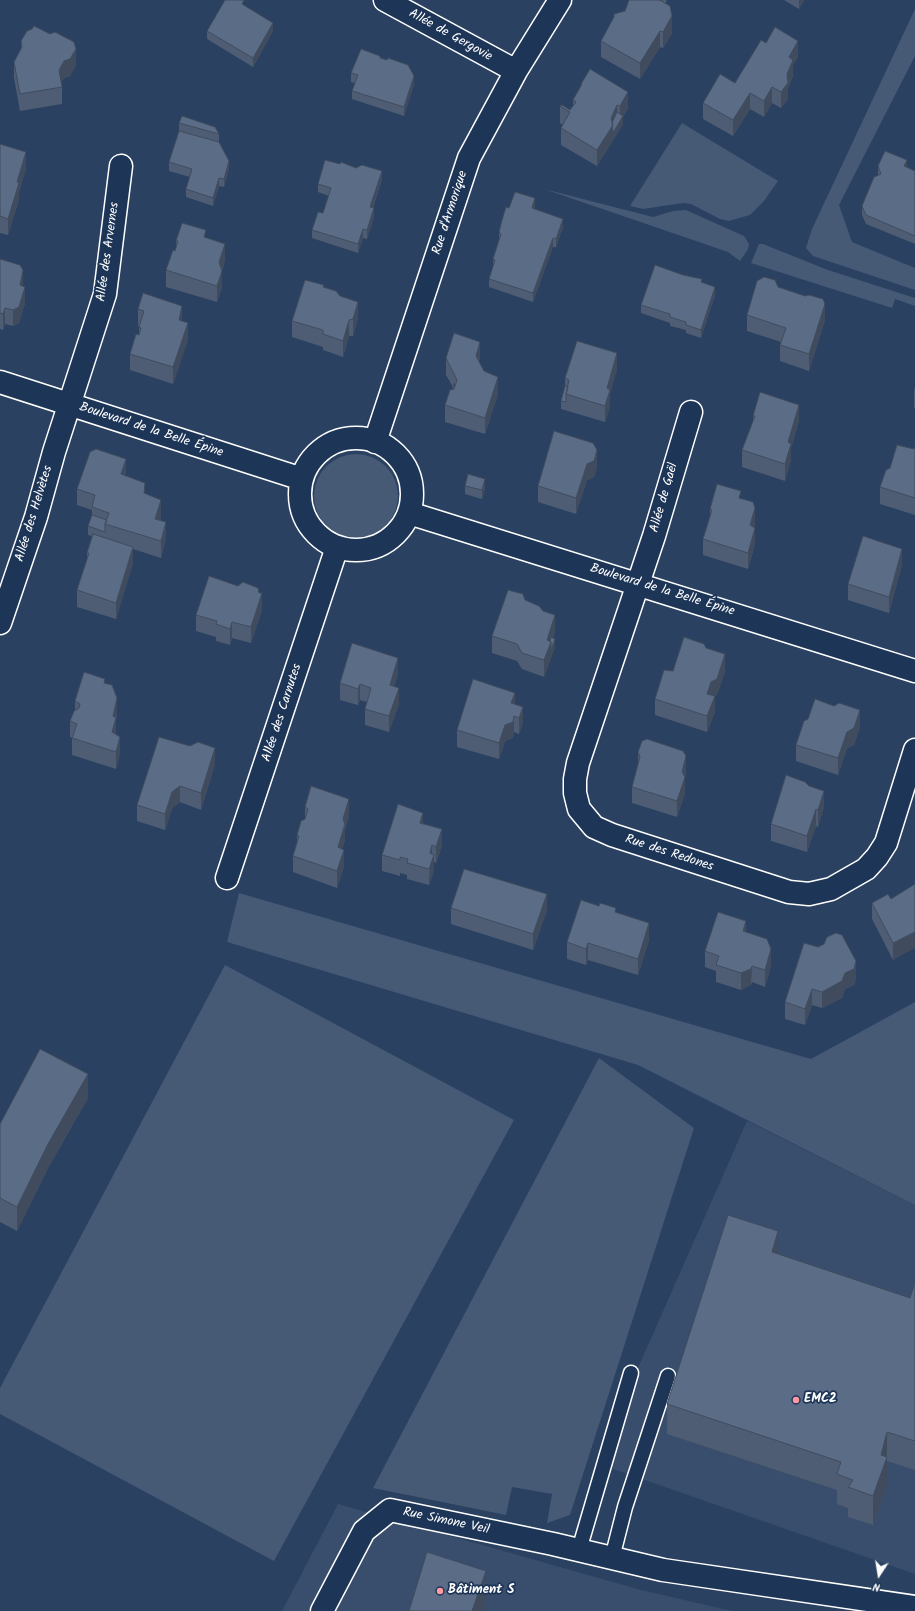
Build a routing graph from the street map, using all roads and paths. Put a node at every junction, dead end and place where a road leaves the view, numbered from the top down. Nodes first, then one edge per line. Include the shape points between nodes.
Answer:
1 (385, 0) edge
2 (560, 0) edge
3 (516, 72) junction
4 (121, 166) dead end
5 (0, 382) edge
6 (70, 405) junction
7 (691, 412) dead end
8 (375, 442) junction
9 (302, 479) junction
10 (409, 513) junction
11 (337, 547) junction
12 (638, 584) junction
13 (0, 623) edge
14 (915, 671) edge
15 (915, 750) edge
16 (227, 878) dead end
17 (631, 1373) dead end
18 (668, 1376) dead end
19 (579, 1550) junction
20 (612, 1558) junction
21 (915, 1607) edge
22 (322, 1611) edge

1 - 3 street, Allée de Gergovie
2 - 3 street, Rue d'Armorique
3 - 8 street, Rue d'Armorique via 469,158
4 - 6 street, Allée des Arvernes via 106,294
5 - 6 street, Boulevard de la Belle Épine
6 - 9 street, Boulevard de la Belle Épine
6 - 13 street, Allée des Helvètes
7 - 12 street, Allée de Gaël
8 - 9 street via 357,438 339,441 323,449 310,462
8 - 10 street via 391,451 410,479 412,496
9 - 11 street via 299,495 302,512 310,527 322,539
10 - 11 street via 400,529 387,541 371,548 354,550
10 - 12 street, Boulevard de la Belle Épine
11 - 16 street, Allée des Carnutes
12 - 14 street, Boulevard de la Belle Épine
12 - 15 street, Rue des Redones via 578,763 575,779 579,809 594,827 789,892 809,894 830,889 866,869 886,843
17 - 19 lane
18 - 20 lane via 625,1506
19 - 20 street
19 - 22 street, Rue Simone Veil via 390,1510 364,1531
20 - 21 street via 663,1570

